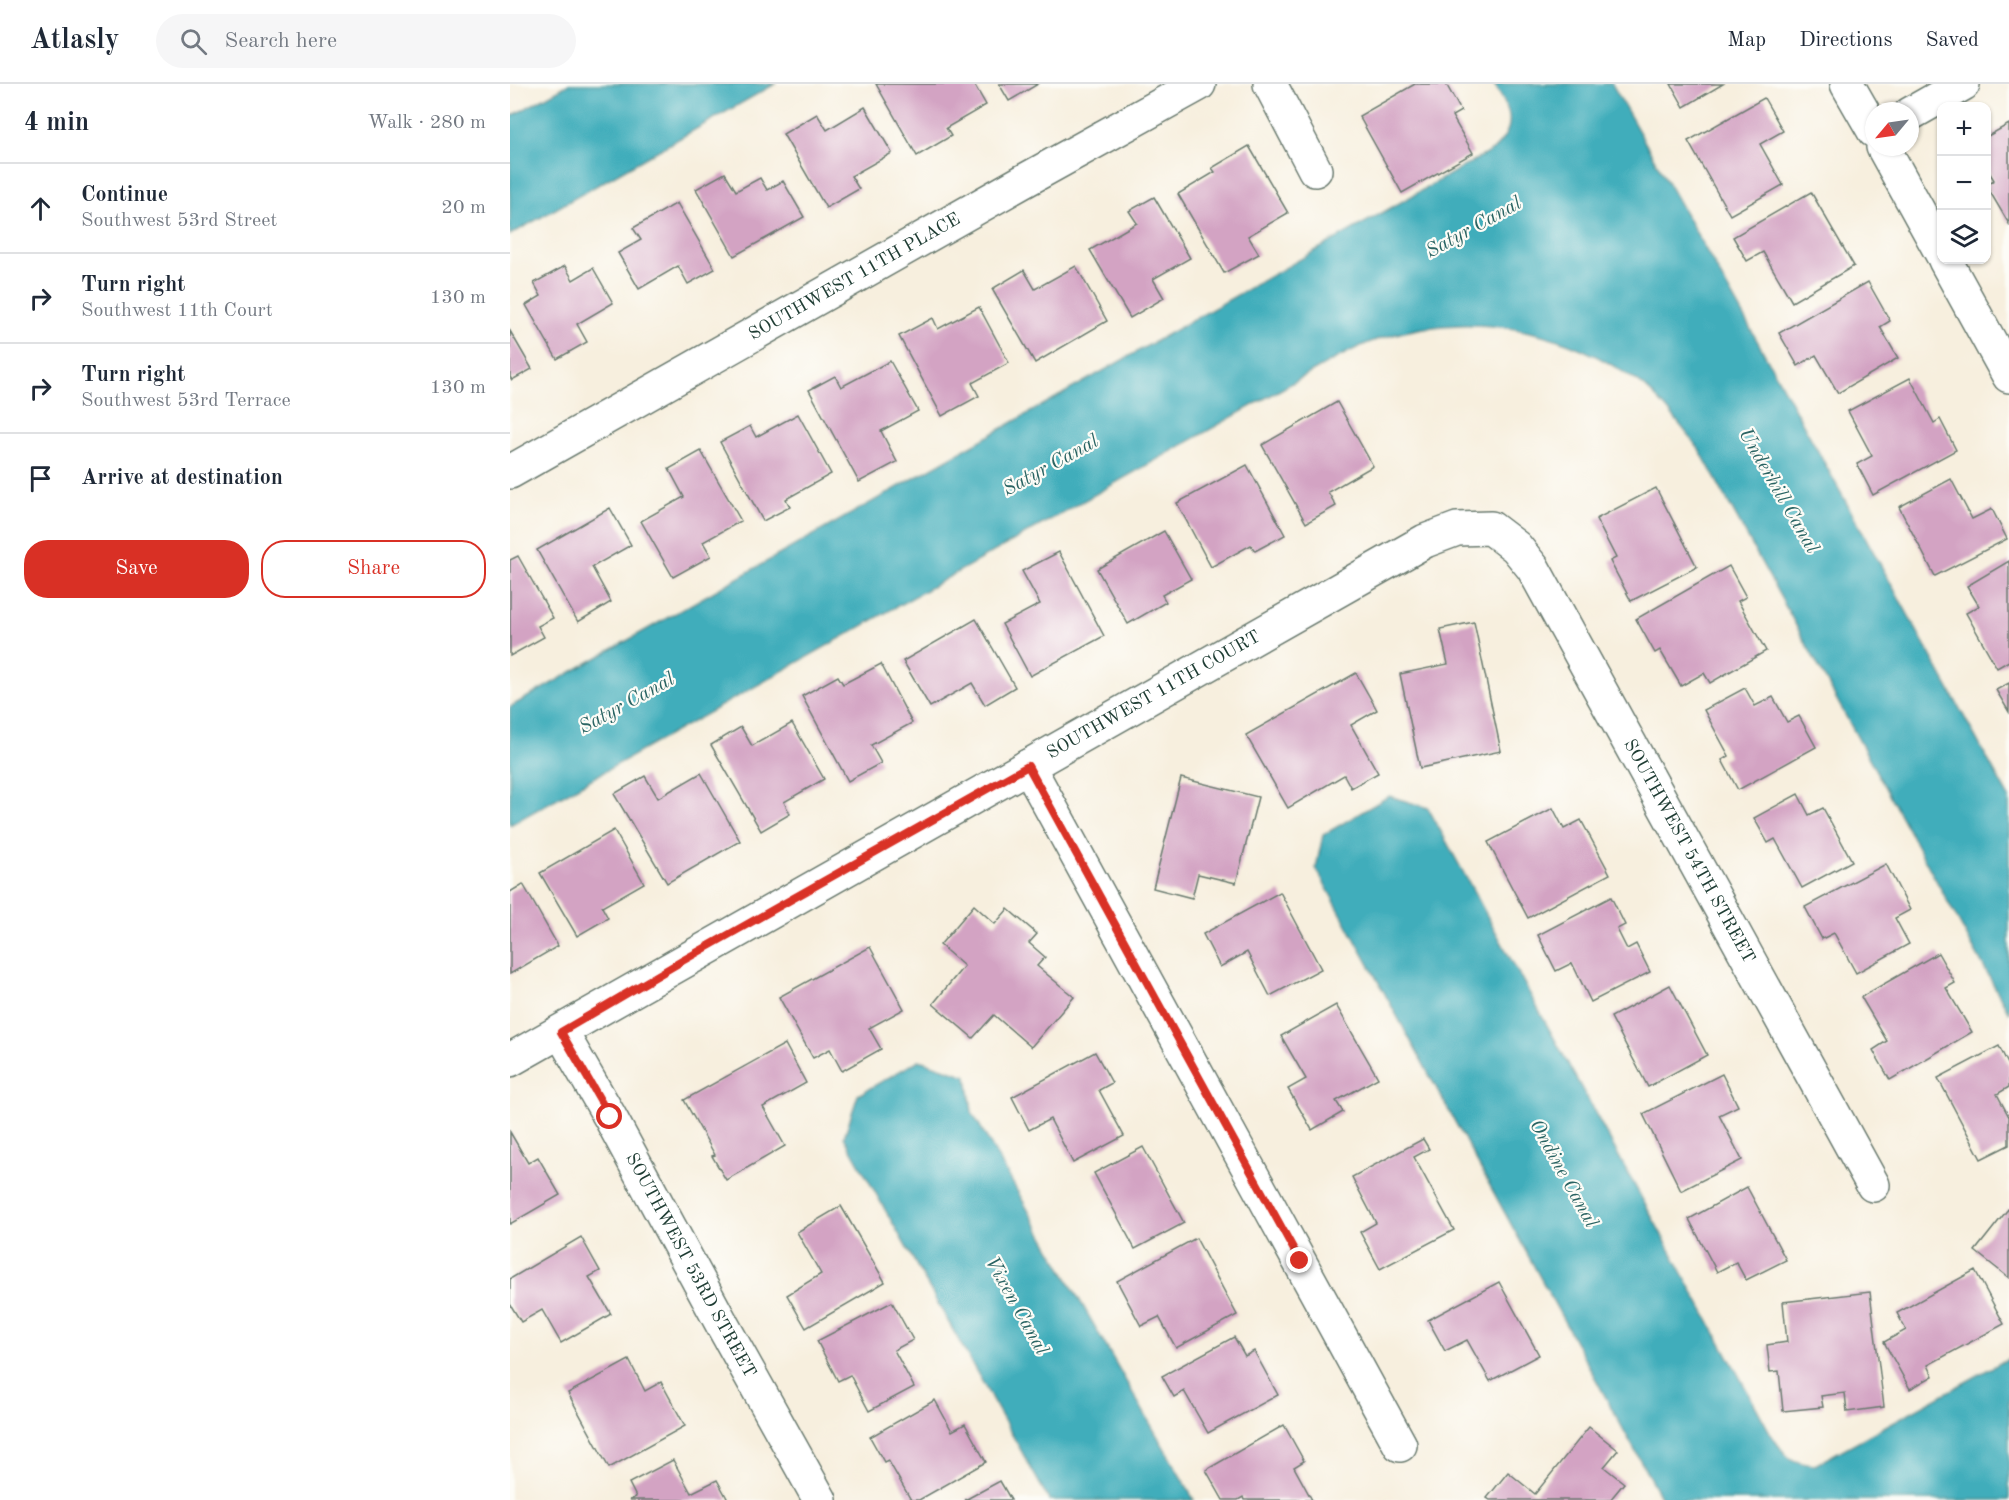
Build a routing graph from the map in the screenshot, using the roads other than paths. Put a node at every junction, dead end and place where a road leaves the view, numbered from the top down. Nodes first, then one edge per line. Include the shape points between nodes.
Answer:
1 (1200, 84) edge
2 (1270, 84) edge
3 (1847, 84) edge
4 (1962, 84) edge
5 (1919, 109) edge
6 (1865, 116) edge
7 (1888, 156) edge
8 (1315, 170) dead end
9 (1937, 247) edge
10 (1947, 264) edge
11 (2009, 376) edge
12 (510, 472) edge
13 (1491, 528) joint
14 (1028, 766) junction
15 (561, 1032) junction
16 (510, 1060) edge
17 (1873, 1185) dead end
18 (1400, 1445) dead end
19 (820, 1500) edge

1 - 12 street, SOUTHWEST 11TH PLACE
2 - 8 street
3 - 6 street
4 - 5 street
7 - 9 street
10 - 11 street
13 - 14 street, SOUTHWEST 11TH COURT via 1456,529 1425,541
13 - 17 street, SOUTHWEST 54TH STREET via 1516,547 1533,568
14 - 15 street, SOUTHWEST 11TH COURT
14 - 18 street
15 - 16 street, SOUTHWEST 11TH COURT
15 - 19 street, SOUTHWEST 53RD STREET

